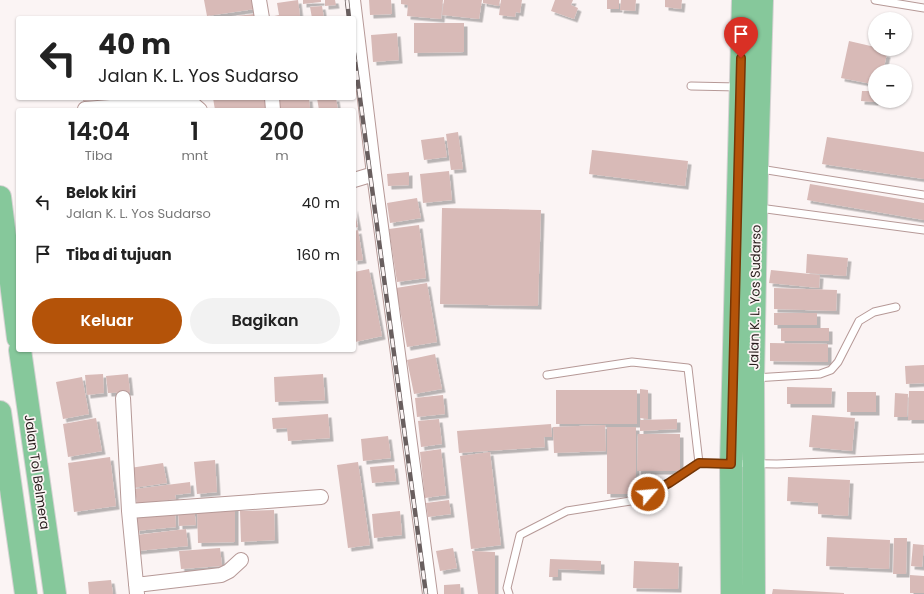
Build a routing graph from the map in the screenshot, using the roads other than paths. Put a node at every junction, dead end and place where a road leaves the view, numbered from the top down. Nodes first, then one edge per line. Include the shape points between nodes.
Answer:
1 (259, 0) edge
2 (353, 0) edge
3 (743, 0) edge
4 (762, 0) edge
5 (874, 0) edge
6 (924, 8) edge
7 (262, 16) edge
8 (355, 16) edge
9 (356, 25) edge
10 (691, 86) dead end
11 (741, 87) junction
12 (98, 108) edge
13 (198, 108) edge
14 (757, 169) junction
15 (374, 174) junction
16 (356, 179) edge
17 (924, 195) edge
18 (0, 197) edge
19 (756, 208) junction
20 (924, 230) edge
21 (896, 308) dead end
22 (16, 322) edge
23 (20, 352) edge
24 (546, 375) dead end
25 (753, 379) junction
26 (123, 398) dead end
27 (0, 412) edge
28 (924, 458) edge
29 (699, 463) junction
30 (731, 464) junction
31 (753, 464) junction
32 (321, 497) dead end
33 (129, 511) junction
34 (743, 517) junction
35 (241, 560) dead end
36 (136, 590) edge
37 (26, 594) edge
38 (54, 594) edge
39 (430, 594) edge
40 (509, 594) edge
41 (732, 594) edge
42 (754, 594) edge

1 - 7 street
2 - 8 street
3 - 11 highway, Jalan K. L. Yos Sudarso
4 - 14 highway, Jalan K. L. Yos Sudarso
5 - 6 lane
9 - 15 street
10 - 11 lane
11 - 30 highway, Jalan K. L. Yos Sudarso
12 - 13 street via 175,102 193,104
14 - 17 lane
14 - 19 highway, Jalan K. L. Yos Sudarso
15 - 16 street
15 - 39 street
18 - 22 highway
19 - 20 lane
19 - 25 highway, Jalan K. L. Yos Sudarso
21 - 25 lane via 874,312 859,321 838,362 831,370 820,374
23 - 38 highway, Jalan Tol Belmera
24 - 29 lane via 632,362 688,368
25 - 31 highway, Jalan K. L. Yos Sudarso
26 - 33 street
27 - 37 highway
28 - 31 lane
29 - 30 lane
29 - 40 lane via 637,500 567,511 520,535 507,588
30 - 31 lane
30 - 34 highway, Jalan K. L. Yos Sudarso
31 - 34 highway, Jalan K. L. Yos Sudarso
32 - 33 street
33 - 36 street
34 - 41 highway, Jalan K. L. Yos Sudarso
34 - 42 highway, Jalan K. L. Yos Sudarso
35 - 36 street via 221,575

